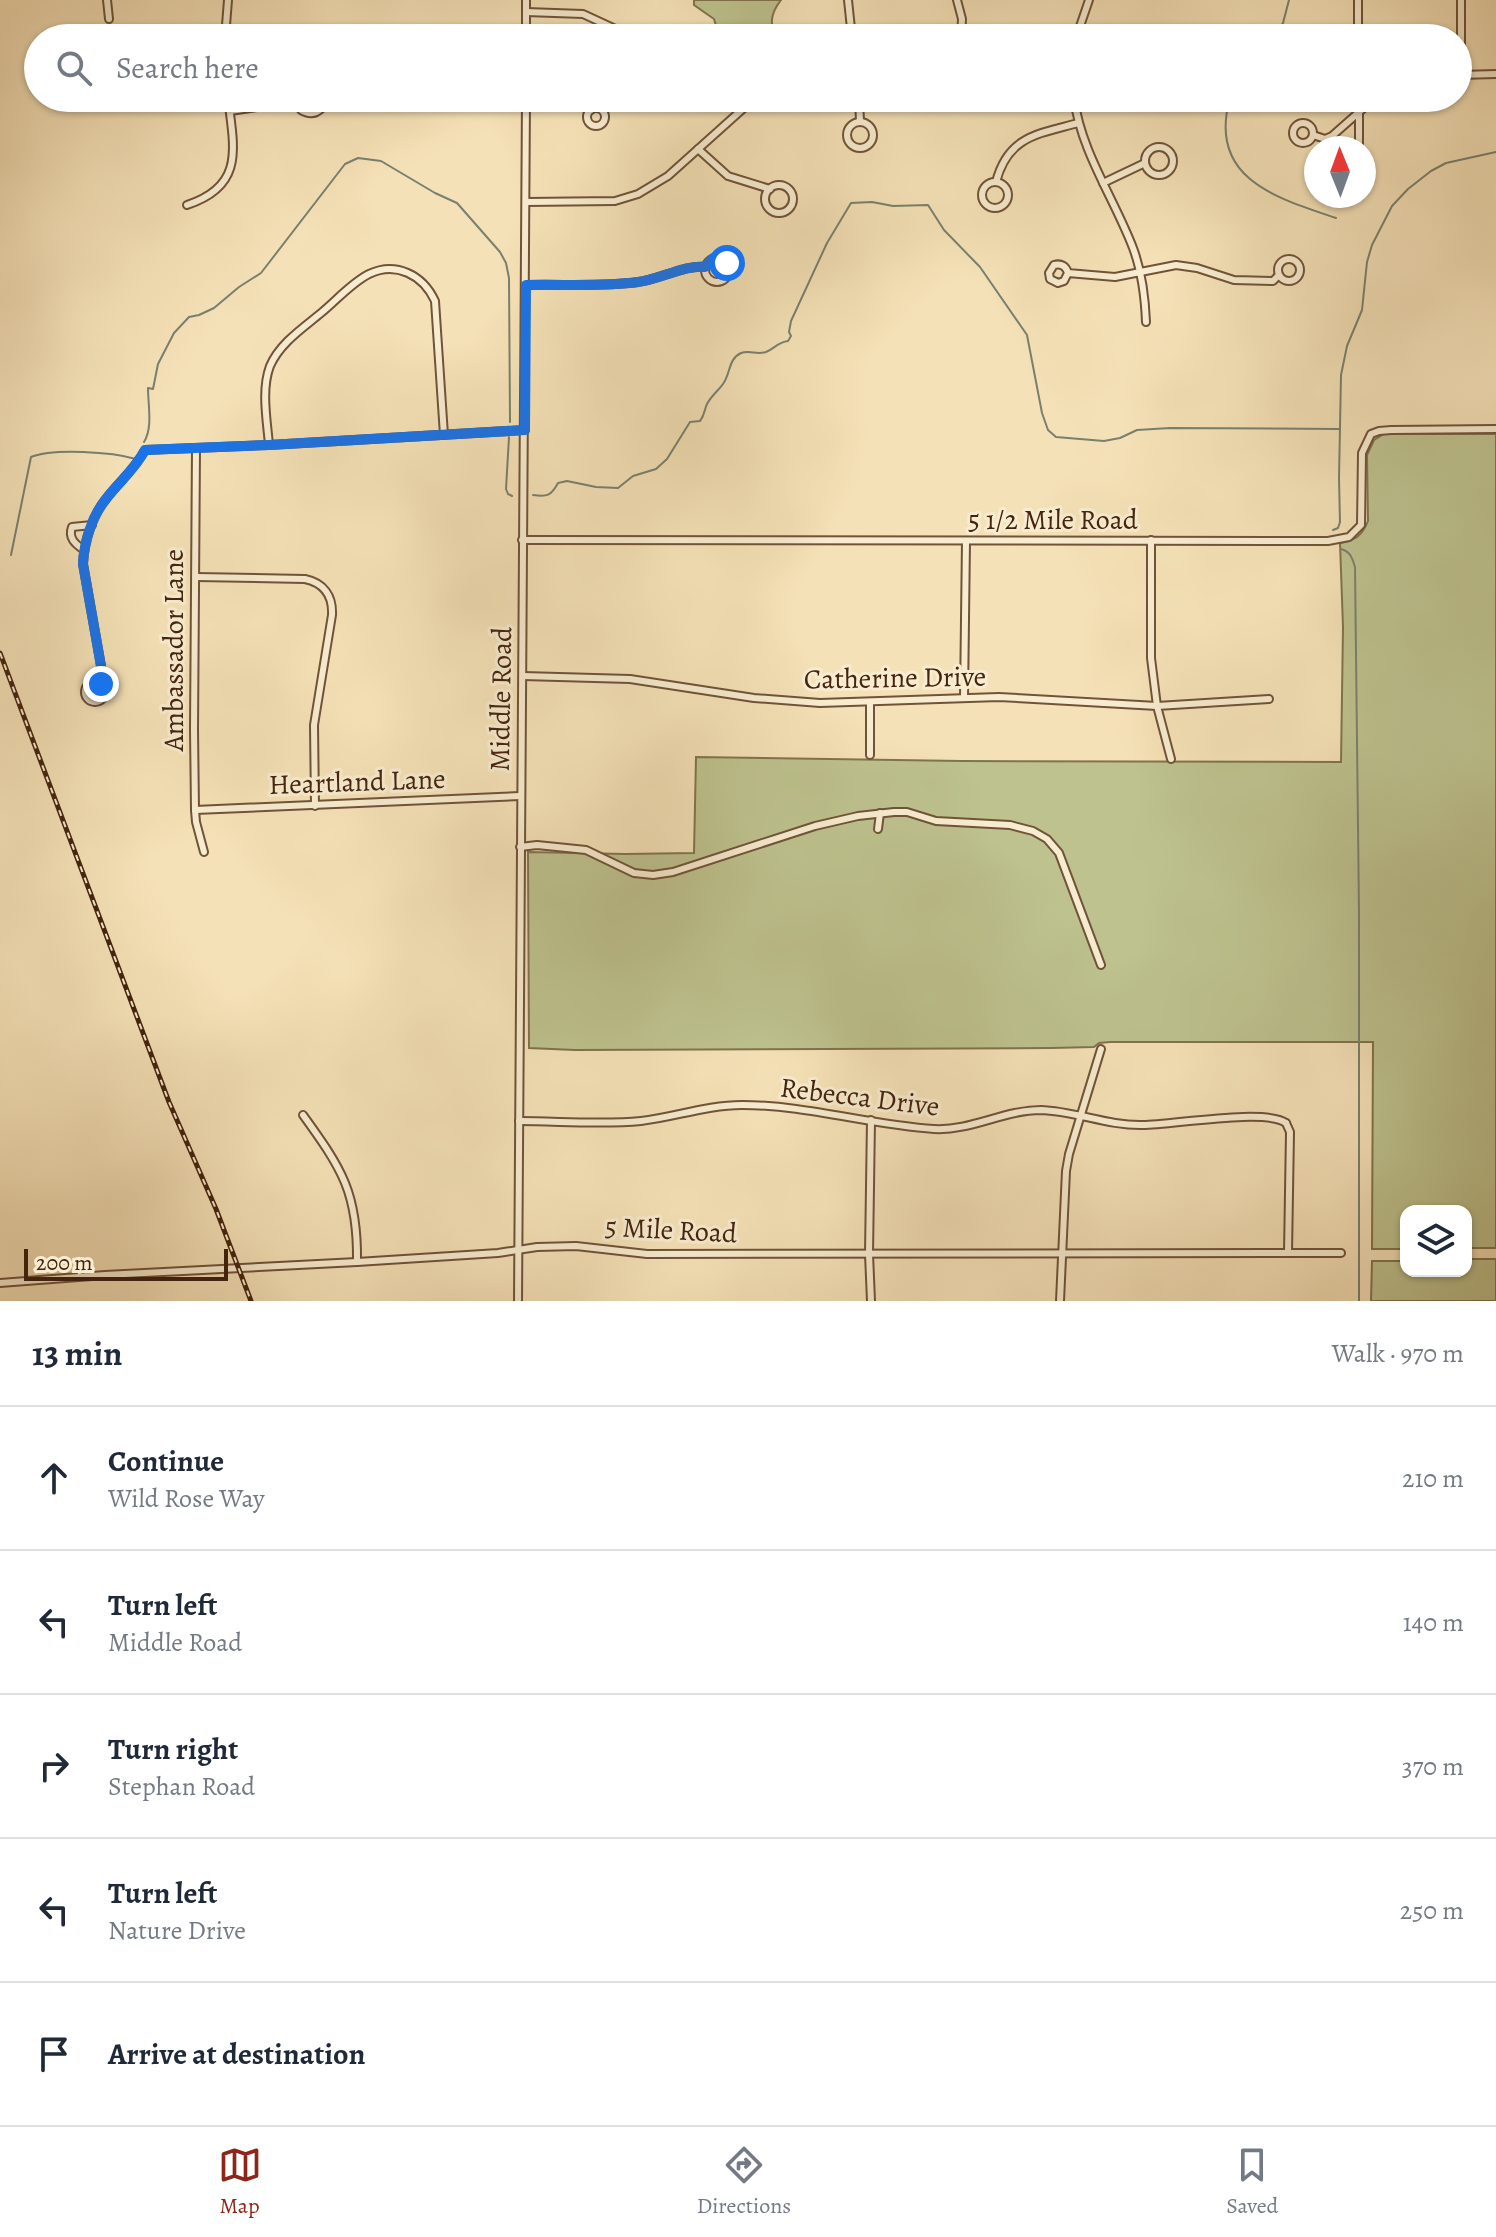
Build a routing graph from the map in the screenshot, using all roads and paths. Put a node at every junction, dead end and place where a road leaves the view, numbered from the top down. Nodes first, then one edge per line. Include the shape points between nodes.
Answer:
1 (107, 0) edge
2 (228, 0) edge
3 (526, 0) edge
4 (848, 0) edge
5 (957, 0) edge
6 (1089, 0) edge
7 (1358, 0) edge
8 (1461, 0) edge
9 (526, 12) junction
10 (109, 19) dead end
11 (226, 24) edge
12 (526, 24) edge
13 (605, 24) edge
14 (851, 24) edge
15 (962, 24) edge
16 (1081, 24) edge
17 (1358, 24) edge
18 (1461, 24) edge
19 (1496, 74) edge
20 (1472, 75) edge
21 (230, 112) edge
22 (526, 112) edge
23 (739, 112) edge
24 (860, 112) edge
25 (1076, 112) edge
26 (1358, 112) edge
27 (1359, 112) edge
28 (860, 122) junction
29 (1078, 123) junction
30 (1313, 135) dead end
31 (1359, 136) edge
32 (698, 149) junction
33 (1145, 163) junction
34 (996, 182) junction
35 (1103, 183) junction
36 (770, 189) junction
37 (526, 202) junction
38 (187, 205) dead end
39 (705, 267) junction
40 (1140, 271) junction
41 (1068, 273) dead end
42 (1279, 275) dead end
43 (526, 285) junction
44 (1146, 322) dead end
45 (1496, 429) edge
46 (525, 430) junction
47 (444, 435) junction
48 (269, 445) junction
49 (196, 448) junction
50 (92, 525) junction
51 (522, 540) junction
52 (1151, 540) junction
53 (966, 541) junction
54 (84, 550) junction
55 (196, 577) junction
56 (523, 676) junction
57 (98, 683) dead end
58 (964, 697) junction
59 (1269, 699) dead end
60 (870, 702) junction
61 (1157, 706) junction
62 (870, 755) dead end
63 (1171, 759) dead end
64 (520, 796) junction
65 (315, 806) junction
66 (195, 810) junction
67 (880, 813) junction
68 (878, 829) dead end
69 (520, 847) junction
70 (204, 852) dead end
71 (1101, 965) dead end
72 (1101, 1049) dead end
73 (303, 1115) dead end
74 (1081, 1116) junction
75 (871, 1120) junction
76 (519, 1121) junction
77 (518, 1250) junction
78 (1288, 1253) junction
79 (1341, 1253) dead end
80 (869, 1254) junction
81 (1061, 1254) junction
82 (357, 1262) junction
83 (0, 1283) edge
84 (518, 1301) edge
85 (871, 1301) edge
86 (1060, 1301) edge

1 - 10 street
2 - 11 street
3 - 9 street
4 - 14 street
5 - 15 street
6 - 16 street
7 - 17 street
8 - 18 street
9 - 12 street
9 - 13 street via 583,14
19 - 20 street
21 - 38 street via 232,166 211,195
22 - 37 street, Middle Road
23 - 32 street
24 - 28 street
25 - 29 street
26 - 30 street via 1332,136
27 - 31 street
28 - 28 street via 847,132 847,140 857,148 873,138 870,127
29 - 34 street via 1018,143
29 - 35 street
32 - 36 street via 728,176
32 - 37 street via 659,182 626,198
33 - 33 street via 1151,173 1163,175 1174,159 1157,147 1146,154
33 - 35 street
34 - 34 street via 983,191 985,204 992,208 1004,205 1008,197
35 - 40 street
36 - 36 street via 770,209 782,213 790,208 793,195 787,188
37 - 43 street, Middle Road
39 - 39 street via 705,275 715,282 726,279 729,271 725,260 717,258
39 - 43 street via 627,284
40 - 41 street via 1105,277
40 - 42 street via 1176,265 1234,280 1273,281
40 - 44 street
43 - 46 street, Middle Road
45 - 52 street, 5 1/2 Mile Road via 1371,434 1362,453 1361,525 1349,537
46 - 47 street
46 - 51 street, Middle Road
47 - 48 street
47 - 48 street via 435,301 412,275 387,269 363,278 274,358 265,389
48 - 49 street
49 - 50 street via 145,450
49 - 55 street, Ambassador Lane
50 - 54 street
50 - 54 street via 72,527 70,532
51 - 53 street, 5 1/2 Mile Road
51 - 56 street, Middle Road
52 - 53 street, 5 1/2 Mile Road
52 - 61 street via 1151,658
53 - 58 street
54 - 57 street via 101,666
55 - 65 street via 305,579 319,583 328,594 332,615 314,725
55 - 66 street, Ambassador Lane
56 - 60 street, Catherine Drive via 630,679 785,701
56 - 64 street, Middle Road
58 - 60 street, Catherine Drive
58 - 61 street, Catherine Drive
59 - 61 street, Catherine Drive
60 - 62 street
61 - 63 street
64 - 65 street, Heartland Lane
64 - 69 street, Middle Road
65 - 66 street, Heartland Lane
66 - 70 street, Ambassador Lane
67 - 68 street
67 - 69 street via 815,826 653,875 634,873 586,850
67 - 71 street via 1010,825 1047,839 1059,853
69 - 76 street, Middle Road
72 - 74 street
73 - 82 street via 345,1181 356,1222
74 - 75 street, Rebecca Drive via 1028,1111 936,1129
74 - 78 street, Rebecca Drive via 1138,1126 1216,1118 1288,1121
74 - 81 street via 1066,1171
75 - 76 street, Rebecca Drive via 740,1105 630,1122
75 - 80 street
76 - 77 street, Middle Road
77 - 80 street, 5 Mile Road via 576,1246 647,1254
77 - 82 street, 5 Mile Road
77 - 84 street, Middle Road
78 - 79 street, 5 Mile Road
78 - 81 street, 5 Mile Road
80 - 81 street, 5 Mile Road
80 - 85 street
81 - 86 street
82 - 83 street, 5 Mile Road

